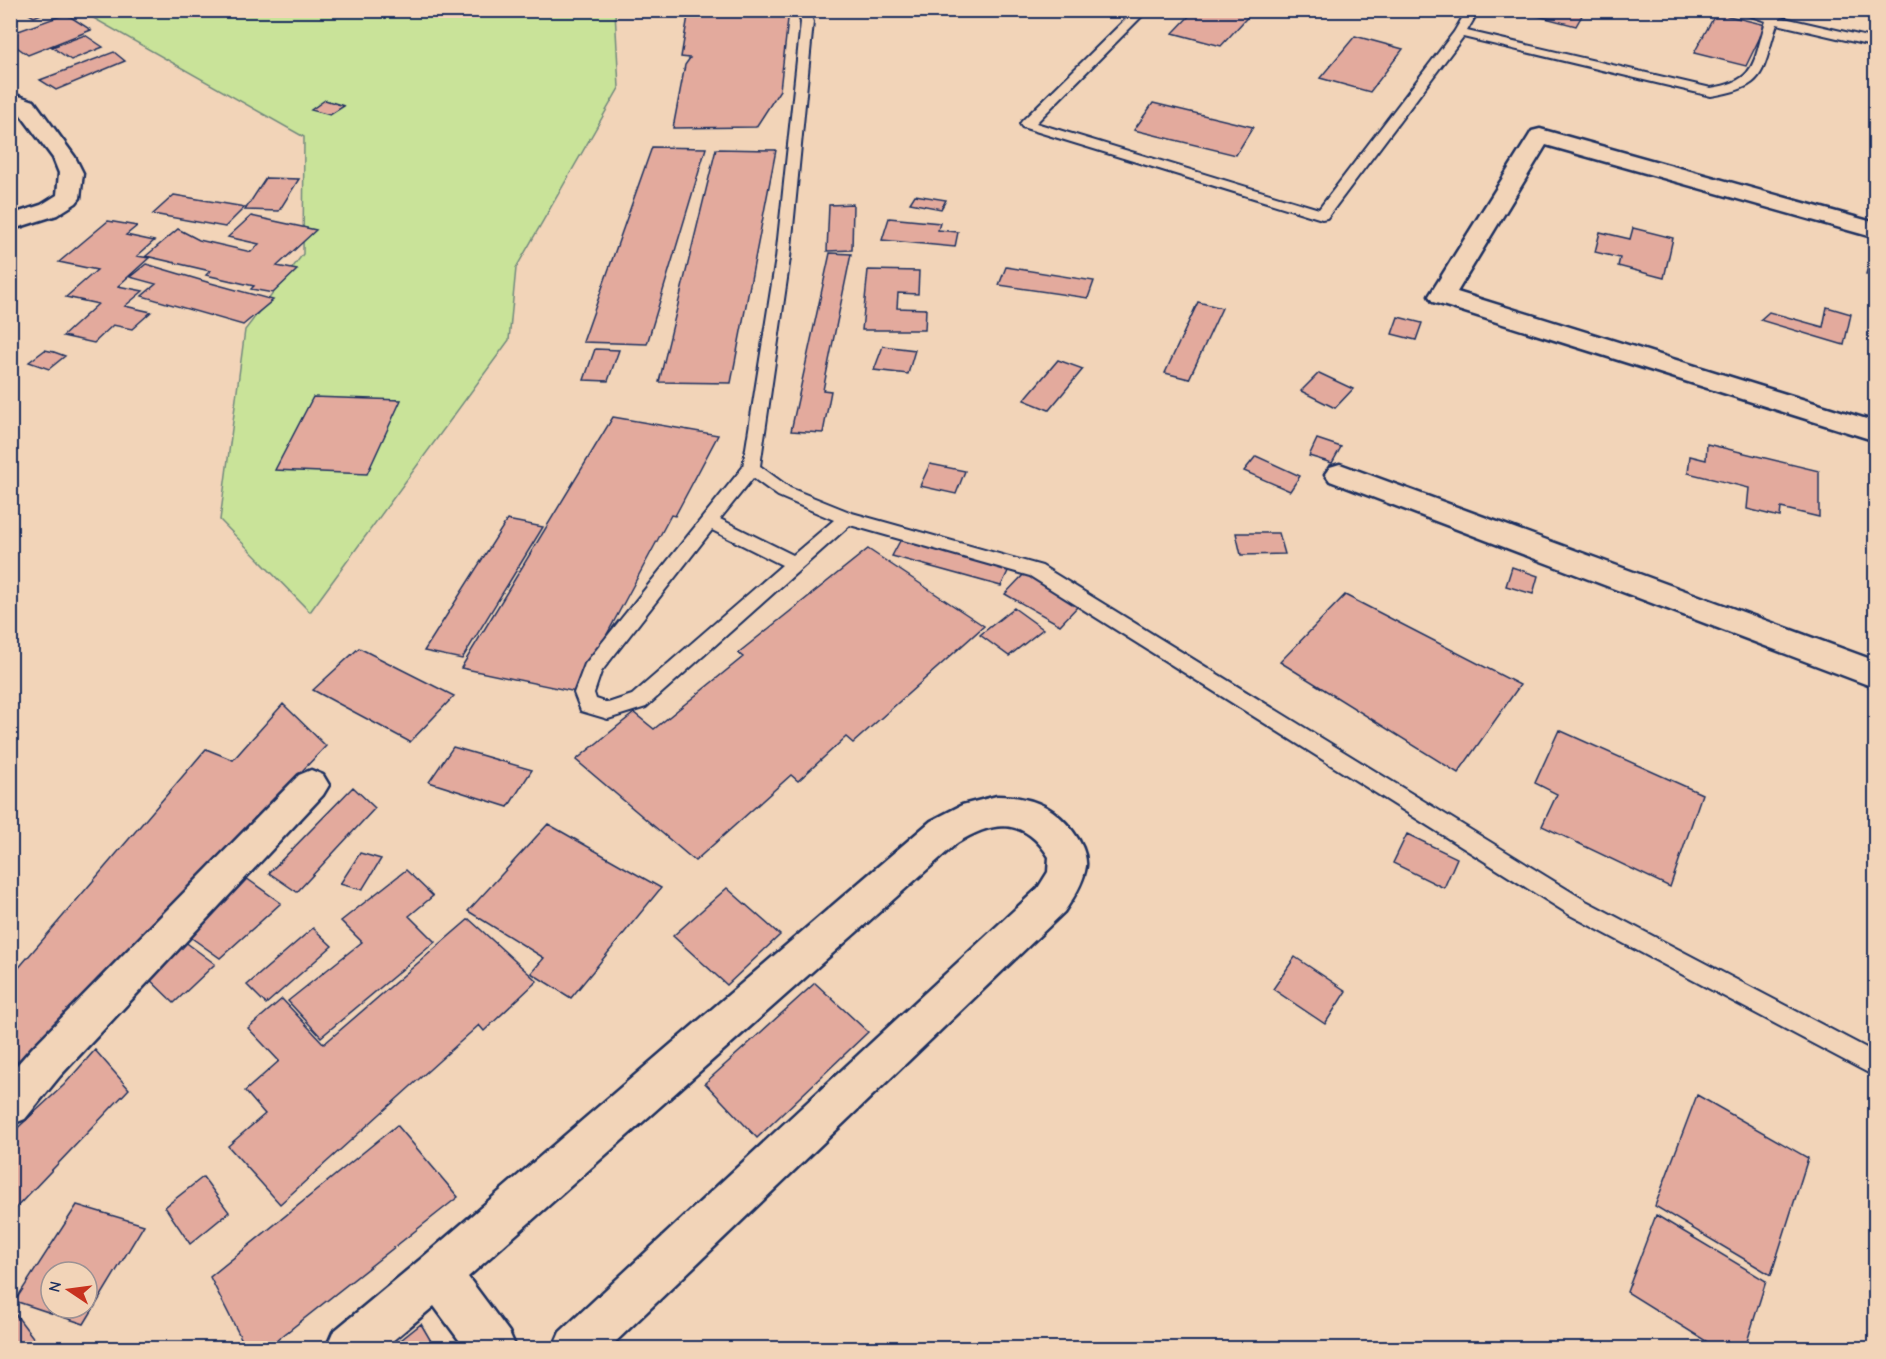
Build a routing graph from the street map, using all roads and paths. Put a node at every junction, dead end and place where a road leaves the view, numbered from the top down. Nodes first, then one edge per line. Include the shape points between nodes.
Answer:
1 (803, 10) edge
2 (1142, 10) edge
3 (1473, 10) edge
4 (1739, 10) edge
5 (1776, 15) edge
6 (1460, 33) junction
7 (1875, 43) edge
8 (10, 99) edge
9 (10, 223) edge
10 (1875, 231) edge
11 (1875, 432) edge
12 (751, 468) junction
13 (1340, 474) dead end
14 (847, 518) junction
15 (709, 521) junction
16 (795, 564) junction
17 (1875, 675) edge
18 (311, 785) dead end
19 (1875, 1066) edge
20 (10, 1105) edge
21 (438, 1274) junction
22 (349, 1348) edge
23 (493, 1348) edge
24 (576, 1348) edge

1 - 12 lane via 807,22 783,258
2 - 6 lane via 1027,124 1322,215
3 - 6 lane
4 - 5 lane
5 - 6 lane via 1754,76 1736,88 1711,92
5 - 7 lane
8 - 9 street via 26,106 64,157 71,173 68,198 49,210
10 - 11 street via 1540,136 1442,296
12 - 14 lane via 784,492
12 - 15 lane
13 - 17 street
14 - 16 lane
14 - 19 lane via 1036,571 1578,908
15 - 16 lane
15 - 16 lane via 592,669 584,693 588,705 608,711 639,701
18 - 20 street via 46,1062
21 - 22 street
21 - 23 street
21 - 24 street via 964,818 988,811 1011,811 1032,818 1062,843 1069,856 1067,877 1051,900

